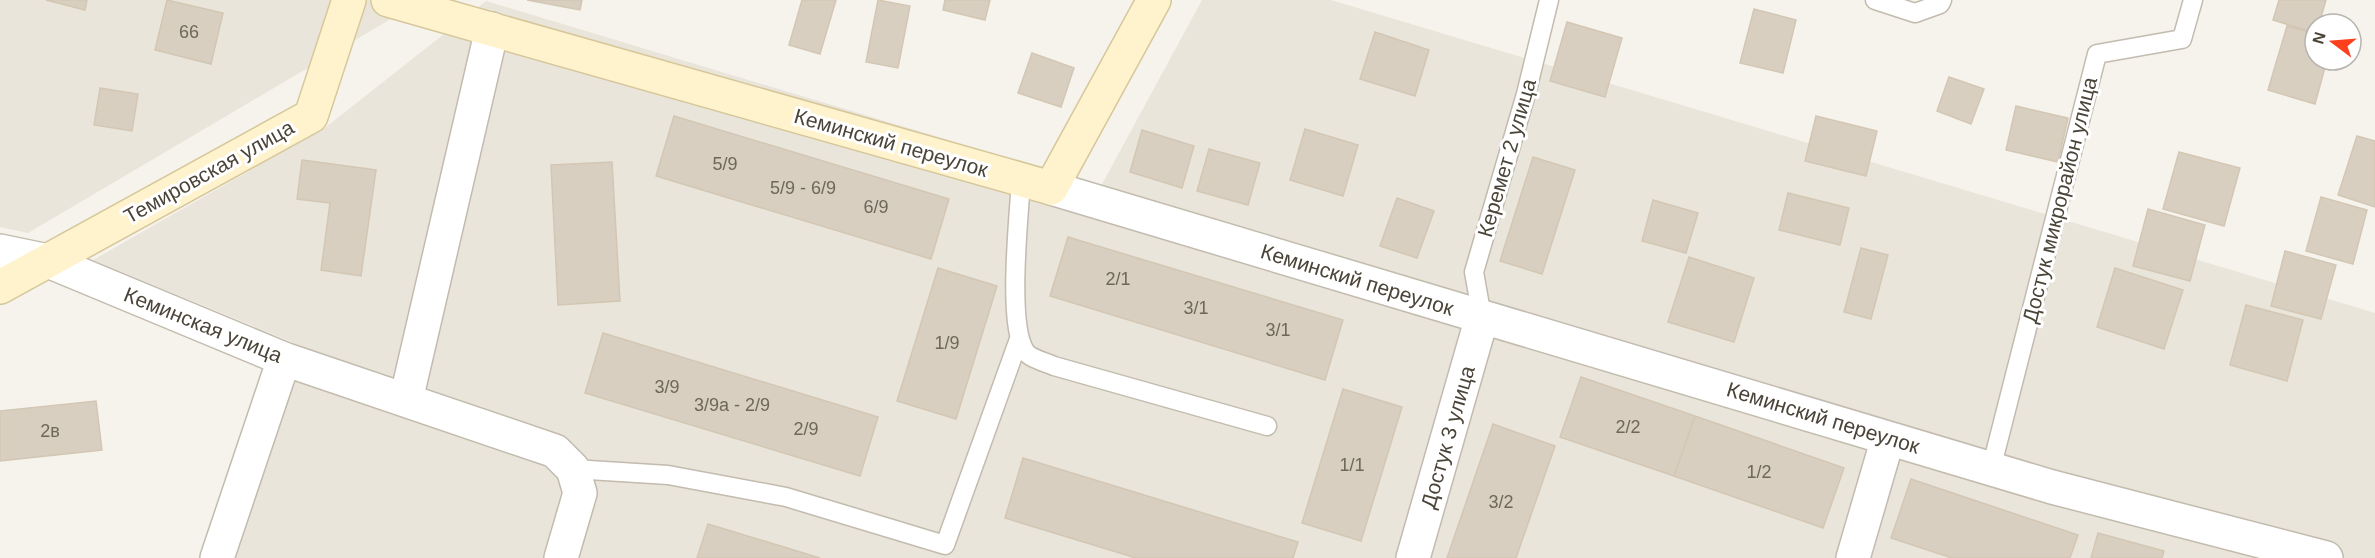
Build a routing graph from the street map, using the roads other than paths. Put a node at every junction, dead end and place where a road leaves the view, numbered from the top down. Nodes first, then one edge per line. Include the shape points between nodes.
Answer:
1 (349, 0) edge
2 (388, 0) edge
3 (1154, 0) edge
4 (1549, 0) edge
5 (1875, 0) edge
6 (1942, 0) edge
7 (2193, 0) edge
8 (492, 29) junction
9 (1036, 184) junction
10 (0, 250) edge
11 (48, 261) junction
12 (0, 287) edge
13 (1482, 317) junction
14 (1019, 339) junction
15 (284, 359) junction
16 (406, 400) junction
17 (1267, 426) dead end
18 (1888, 438) junction
19 (573, 469) junction
20 (1991, 469) junction
21 (943, 552) edge
22 (2286, 553) edge
23 (217, 558) edge
24 (561, 558) edge
25 (1413, 558) edge
26 (1853, 558) edge
27 (2326, 558) edge

1 - 11 street, Темировская улица via 311,116
2 - 8 street, Кеминский переулок
3 - 9 street
4 - 13 lane, Керемет 2 улица via 1474,272
5 - 6 lane via 1915,13
7 - 20 lane, Достук микрорайон улица via 2182,39 2097,54
8 - 9 street, Кеминский переулок
8 - 16 street
9 - 13 street, Кеминский переулок
9 - 14 lane via 1015,268
10 - 11 street, Кеминская улица
11 - 12 street, Темировская улица
11 - 15 street, Кеминская улица
13 - 18 street, Кеминский переулок
13 - 25 street, Достук 3 улица
14 - 17 lane via 1027,354 1054,366
14 - 21 lane
15 - 16 street, Кеминская улица
15 - 23 street
16 - 19 street, Кеминская улица via 555,451
18 - 20 street, Кеминский переулок
18 - 26 street
19 - 21 lane via 668,475 786,497
19 - 24 street via 580,493
20 - 22 street, Кеминский переулок
22 - 27 street, Кеминский переулок

